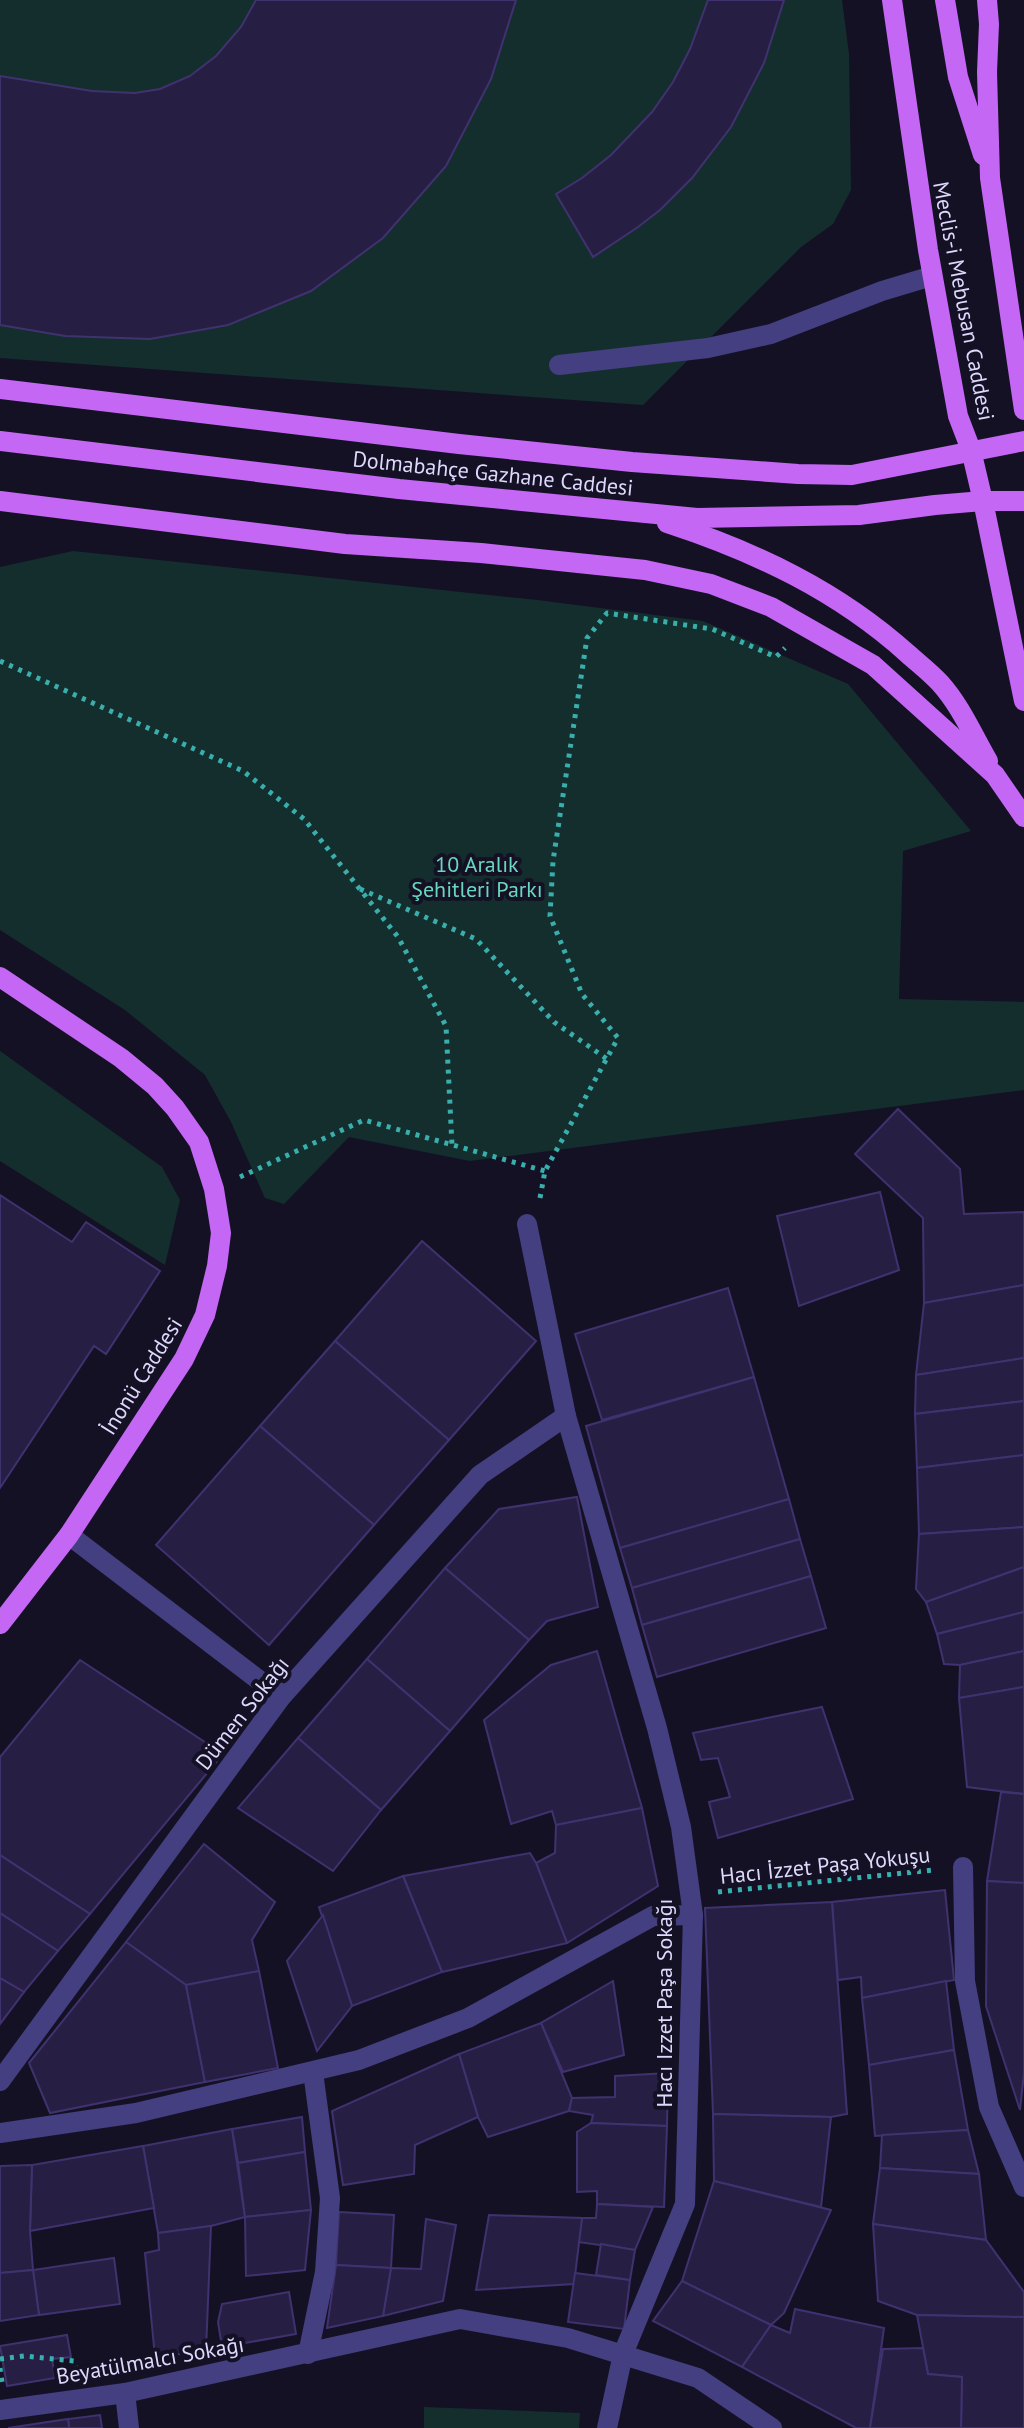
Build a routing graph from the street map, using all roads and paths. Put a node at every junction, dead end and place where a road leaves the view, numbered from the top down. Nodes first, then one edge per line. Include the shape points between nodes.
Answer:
1 (892, 0) edge
2 (945, 0) edge
3 (987, 0) edge
4 (990, 178) junction
5 (932, 276) junction
6 (559, 365) dead end
7 (0, 389) edge
8 (1024, 410) edge
9 (0, 441) edge
10 (1024, 441) edge
11 (971, 450) junction
12 (0, 501) edge
13 (983, 501) junction
14 (1024, 501) edge
15 (632, 512) junction
16 (807, 626) junction
17 (0, 661) edge
18 (1024, 701) edge
19 (995, 775) junction
20 (1024, 817) edge
21 (359, 888) junction
22 (0, 977) edge
23 (607, 1059) junction
24 (452, 1145) junction
25 (214, 1189) junction
26 (527, 1224) dead end
27 (566, 1416) junction
28 (69, 1535) junction
29 (0, 1624) edge
30 (281, 1697) junction
31 (963, 1867) joint
32 (690, 1894) junction
33 (693, 1915) junction
34 (313, 2072) junction
35 (0, 2081) edge
36 (0, 2133) edge
37 (1024, 2187) edge
38 (308, 2354) junction
39 (623, 2354) junction
40 (0, 2359) edge
41 (125, 2393) junction
42 (84, 2399) junction
43 (0, 2410) edge
44 (129, 2428) edge
45 (607, 2428) edge
46 (772, 2428) edge

1 - 5 main road, Meclis-i Mebusan Caddesi
2 - 4 main road via 958,77
3 - 4 main road, Meclis-i Mebusan Caddesi
4 - 8 main road, Meclis-i Mebusan Caddesi
5 - 6 street via 771,334 708,348
5 - 11 main road, Meclis-i Mebusan Caddesi via 958,416
7 - 11 main road via 459,444 746,471 852,475
9 - 15 main road, Dolmabahçe Gazhane Caddesi
10 - 11 main road
11 - 13 main road, Meclis-i Mebusan Caddesi
12 - 16 main road via 345,544 645,570 711,584
13 - 14 main road, Dolmabahçe Gazhane Caddesi
13 - 15 main road, Dolmabahçe Gazhane Caddesi via 809,517 697,518
13 - 18 main road, Meclis-i Mebusan Caddesi
15 - 19 main road via 752,555 847,605 939,682
16 - 19 main road via 873,665
16 - 23 path via 776,657 712,629 607,613 587,638 553,861 550,916 582,994 618,1038
17 - 21 path via 243,771 304,819
19 - 20 main road
21 - 23 path via 476,939 554,1022
21 - 24 path via 398,937 446,1026
22 - 25 main road, İnonü Caddesi via 155,1086 199,1142
23 - 24 path via 545,1171
24 - 25 path via 364,1120
25 - 28 main road, İnonü Caddesi via 221,1233 205,1315 184,1359
26 - 27 street, Hacı Izzet Paşa Sokağı
27 - 30 street, Dümen Sokağı via 480,1475
27 - 32 street, Hacı Izzet Paşa Sokağı via 657,1728 681,1827
28 - 29 main road, İnonü Caddesi
28 - 30 street
30 - 35 street, Dümen Sokağı
31 - 32 path, Hacı İzzet Paşa Yokuşu
31 - 37 street via 968,1997 989,2107
32 - 33 street, Hacı Izzet Paşa Sokağı
33 - 34 street via 653,1916 468,2018
33 - 39 street, Hacı Izzet Paşa Sokağı via 685,2204
34 - 36 street via 136,2113
34 - 38 street via 330,2198 325,2272
38 - 39 street, Beyatülmalcı Sokağı via 460,2319 568,2338
38 - 41 street, Beyatülmalcı Sokağı
39 - 45 street, Hacı Izzet Paşa Sokağı
39 - 46 street, Beyatülmalcı Sokağı via 698,2378
40 - 42 path via 74,2361
41 - 42 street, Beyatülmalcı Sokağı
41 - 44 street
42 - 43 street, Beyatülmalcı Sokağı

